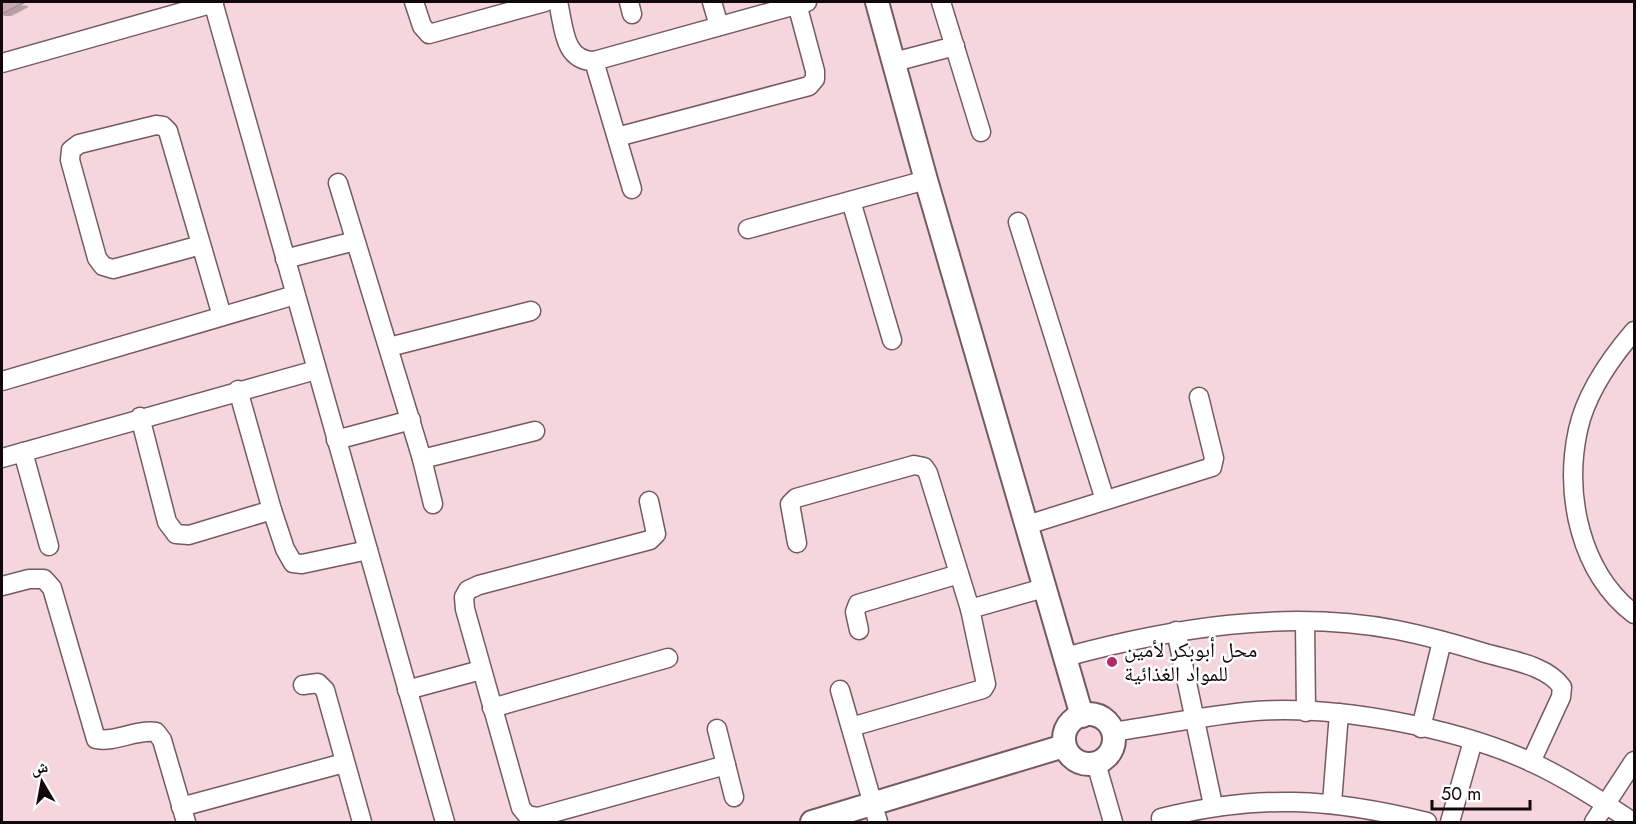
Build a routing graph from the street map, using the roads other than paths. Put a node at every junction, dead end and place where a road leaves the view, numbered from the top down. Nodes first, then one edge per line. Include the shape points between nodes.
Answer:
1 (214, 2) edge
2 (414, 2) edge
3 (544, 2) edge
4 (558, 2) edge
5 (712, 2) edge
6 (877, 2) edge
7 (941, 2) edge
8 (802, 3) edge
9 (719, 26) junction
10 (955, 46) junction
11 (594, 61) junction
12 (2, 63) edge
13 (894, 63) junction
14 (981, 132) dead end
15 (617, 137) junction
16 (926, 180) junction
17 (338, 183) dead end
18 (632, 189) dead end
19 (851, 201) junction
20 (1018, 222) dead end
21 (748, 228) dead end
22 (356, 241) junction
23 (201, 245) junction
24 (285, 259) junction
25 (296, 295) junction
26 (531, 311) dead end
27 (222, 316) junction
28 (1635, 331) edge
29 (892, 340) dead end
30 (389, 347) junction
31 (316, 370) junction
32 (3, 376) edge
33 (238, 390) junction
34 (1199, 397) dead end
35 (140, 417) junction
36 (411, 420) junction
37 (535, 430) dead end
38 (336, 440) junction
39 (23, 452) junction
40 (2, 458) edge
41 (422, 459) junction
42 (1105, 500) junction
43 (649, 501) dead end
44 (433, 504) dead end
45 (272, 510) junction
46 (1027, 525) junction
47 (797, 543) dead end
48 (49, 546) dead end
49 (368, 550) junction
50 (959, 574) junction
51 (2, 586) edge
52 (1044, 588) junction
53 (970, 609) junction
54 (1635, 614) edge
55 (1305, 622) junction
56 (859, 630) dead end
57 (1176, 632) junction
58 (1442, 640) junction
59 (1065, 657) junction
60 (668, 658) dead end
61 (481, 670) junction
62 (303, 685) dead end
63 (407, 690) junction
64 (840, 690) dead end
65 (492, 708) junction
66 (1306, 712) junction
67 (1339, 714) junction
68 (1082, 716) junction
69 (1195, 719) junction
70 (851, 727) junction
71 (1420, 728) junction
72 (717, 729) dead end
73 (1112, 732) junction
74 (1473, 741) junction
75 (1064, 746) junction
76 (1635, 761) edge
77 (1531, 762) junction
78 (344, 763) junction
79 (1096, 763) junction
80 (726, 765) junction
81 (734, 797) dead end
82 (1332, 803) junction
83 (1213, 805) junction
84 (1606, 805) junction
85 (876, 813) edge
86 (184, 815) edge
87 (581, 815) edge
88 (1161, 818) dead end
89 (1405, 820) edge
90 (362, 822) edge
91 (445, 822) edge
92 (812, 822) edge
93 (1113, 822) edge
94 (1426, 822) edge
95 (1450, 822) edge
96 (1594, 822) edge
97 (1633, 822) edge

1 - 12 street
1 - 24 street
2 - 3 street via 429,34
4 - 11 street via 573,56
5 - 9 street
6 - 13 main road
7 - 10 street
8 - 9 street
8 - 15 street via 815,71 815,80 809,86
9 - 11 street
10 - 13 street
10 - 14 street
11 - 15 street
13 - 16 main road
15 - 18 street
16 - 19 street
16 - 46 main road
17 - 22 street
19 - 21 street
19 - 29 street
20 - 42 street
22 - 24 street
22 - 30 street
23 - 23 street via 172,140 163,126 79,144 71,150 70,160 103,266 113,269
23 - 27 street
24 - 25 street
25 - 27 street
25 - 31 street
26 - 30 street
27 - 32 street
28 - 54 street via 1617,350 1591,393 1578,429 1573,473 1575,502 1590,558 1608,587
30 - 36 street
31 - 33 street
31 - 38 street
33 - 35 street
33 - 45 street
34 - 42 street via 1214,458 1212,467
35 - 39 street
35 - 45 street via 167,522 176,534 189,535
36 - 38 street
36 - 41 street
37 - 41 street
38 - 49 street
39 - 40 street
39 - 48 street
41 - 44 street
42 - 46 street
43 - 61 street via 656,528 650,540 468,590 465,609
45 - 49 street via 293,563
46 - 52 main road
47 - 50 street via 790,513 790,504 796,498 920,465 928,473
49 - 63 street
50 - 53 street
50 - 56 street via 858,604 855,612
51 - 86 street via 44,579 52,588 96,739 156,732 162,740
52 - 53 street
52 - 59 main road
53 - 70 street via 987,678 983,689
55 - 57 street via 1266,621
55 - 58 street via 1359,624
55 - 66 street
57 - 59 street
57 - 69 street
58 - 71 street
58 - 77 street via 1555,676 1562,687 1561,696
59 - 68 main road
60 - 65 street
61 - 63 street
61 - 65 street
62 - 78 street via 318,683 325,690
63 - 91 street
64 - 70 street
65 - 87 street via 521,808 527,815 538,817
66 - 67 street
66 - 69 street via 1257,711
67 - 71 street
67 - 82 street
68 - 73 main road via 1097,716
68 - 75 main road via 1069,724
69 - 73 street
69 - 83 street
70 - 85 street
71 - 74 street
72 - 80 street
73 - 79 main road via 1110,751
74 - 77 street
74 - 95 street
75 - 79 main road via 1073,759
75 - 85 main road
76 - 84 street
77 - 84 street
78 - 86 street
78 - 90 street
79 - 93 street
80 - 81 street
80 - 87 street
82 - 83 street
82 - 89 street via 1370,808
83 - 88 street
84 - 96 street
84 - 97 street
85 - 92 main road
89 - 94 street

